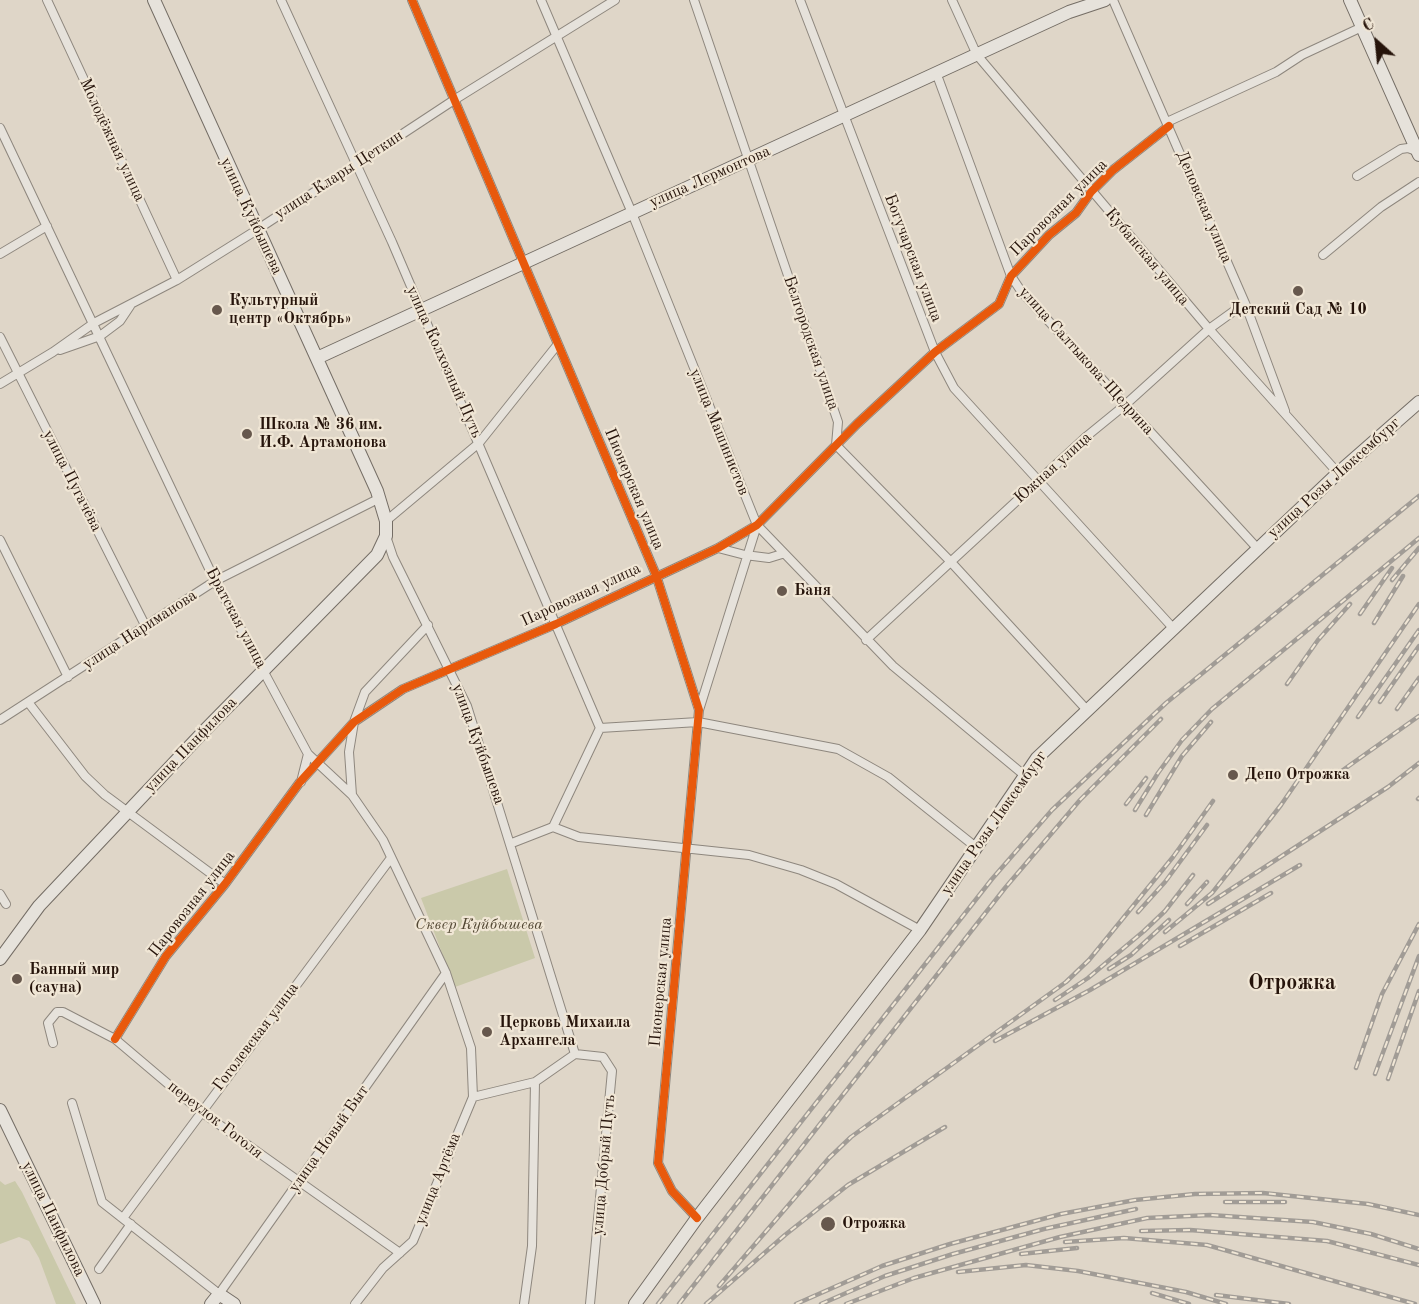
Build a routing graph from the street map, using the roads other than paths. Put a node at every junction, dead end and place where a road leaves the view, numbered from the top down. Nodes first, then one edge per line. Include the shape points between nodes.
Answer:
1 (47, 0) edge
2 (154, 0) edge
3 (281, 0) edge
4 (412, 0) edge
5 (541, 0) edge
6 (615, 0) edge
7 (694, 0) edge
8 (800, 0) edge
9 (952, 0) edge
10 (1105, 0) edge
11 (1113, 0) edge
12 (1350, 0) edge
13 (1362, 27) junction
14 (557, 36) junction
15 (977, 56) junction
16 (937, 75) junction
17 (454, 100) junction
18 (843, 117) junction
19 (1168, 124) junction
20 (0, 128) edge
21 (0, 146) edge
22 (11, 151) junction
23 (1418, 153) edge
24 (750, 159) junction
25 (355, 164) junction
26 (1357, 176) dead end
27 (1419, 182) edge
28 (1091, 192) junction
29 (632, 213) junction
30 (47, 226) junction
31 (257, 230) junction
32 (0, 254) edge
33 (1323, 255) dead end
34 (524, 262) junction
35 (1011, 276) junction
36 (177, 280) junction
37 (131, 303) junction
38 (1245, 303) junction
39 (421, 310) junction
40 (94, 323) junction
41 (1209, 329) junction
42 (0, 336) edge
43 (100, 336) junction
44 (558, 344) junction
45 (53, 352) junction
46 (935, 352) junction
47 (317, 358) junction
48 (17, 373) junction
49 (0, 384) edge
50 (1419, 402) edge
51 (1125, 405) junction
52 (1288, 417) junction
53 (838, 422) junction
54 (857, 424) junction
55 (479, 443) junction
56 (836, 445) junction
57 (1338, 473) junction
58 (1040, 480) junction
59 (380, 498) junction
60 (386, 521) junction
61 (757, 525) junction
62 (386, 536) junction
63 (0, 540) edge
64 (718, 548) junction
65 (1258, 549) junction
66 (782, 554) junction
67 (377, 555) junction
68 (745, 555) junction
69 (393, 557) junction
70 (950, 561) junction
71 (656, 575) junction
72 (215, 581) junction
73 (556, 624) junction
74 (145, 625) junction
75 (428, 626) junction
76 (1173, 628) junction
77 (866, 640) junction
78 (264, 669) junction
79 (450, 669) junction
80 (68, 677) junction
81 (28, 702) junction
82 (1086, 709) junction
83 (699, 710) junction
84 (0, 720) edge
85 (354, 722) junction
86 (698, 722) junction
87 (600, 728) junction
88 (308, 754) junction
89 (319, 764) junction
90 (1024, 775) junction
91 (300, 782) junction
92 (352, 795) junction
93 (127, 811) junction
94 (553, 827) junction
95 (512, 843) junction
96 (686, 848) junction
97 (977, 848) junction
98 (391, 858) junction
99 (225, 884) junction
100 (0, 894) edge
101 (6, 904) dead end
102 (920, 930) junction
103 (0, 959) edge
104 (446, 973) junction
105 (115, 1039) junction
106 (53, 1043) dead end
107 (575, 1054) junction
108 (535, 1082) junction
109 (473, 1096) junction
110 (72, 1103) dead end
111 (0, 1110) edge
112 (200, 1112) junction
113 (298, 1183) junction
114 (123, 1218) junction
115 (697, 1218) junction
116 (131, 1224) junction
117 (400, 1253) junction
118 (99, 1269) dead end
119 (215, 1299) edge
120 (94, 1304) edge
121 (234, 1304) edge
122 (355, 1304) edge
123 (524, 1304) edge
124 (590, 1304) edge
125 (635, 1304) edge

1 - 36 street, Молодёжная улица
2 - 31 street, улица Куйбышева
3 - 25 street, улица Колхозный Путь
4 - 17 street, Пионерская улица
5 - 14 street, улица Машинистов
6 - 14 street, улица Клары Цеткин
7 - 24 street, Белгородская улица
8 - 18 street, Богучарская улица
9 - 15 street, Кубанская улица
10 - 15 street, улица Лермонтова via 1069,12
11 - 19 street, Деповская улица
12 - 13 street
13 - 19 street, Паровозная улица
13 - 23 street
14 - 17 street, улица Клары Цеткин
14 - 29 street, улица Машинистов
15 - 16 street, улица Лермонтова
15 - 28 street, Кубанская улица
16 - 18 street, улица Лермонтова
16 - 35 street, улица Салтыкова-Щедрина
17 - 25 street, улица Клары Цеткин
17 - 34 street, Пионерская улица
18 - 24 street, улица Лермонтова
18 - 46 street, Богучарская улица
19 - 28 street, Паровозная улица
19 - 38 street, Деповская улица
20 - 22 street, Братская улица
21 - 22 street
22 - 30 street, Братская улица
23 - 26 street via 1401,149
24 - 29 street, улица Лермонтова
24 - 53 street, Белгородская улица
25 - 31 street, улица Клары Цеткин
25 - 39 street, улица Колхозный Путь
27 - 33 street via 1381,207
28 - 35 street, Паровозная улица via 1076,213
28 - 41 street, Кубанская улица
29 - 34 street, улица Лермонтова
29 - 61 street, улица Машинистов
30 - 32 street
30 - 40 street, Братская улица
31 - 36 street, улица Клары Цеткин
31 - 47 street, улица Куйбышева
34 - 39 street, улица Лермонтова
34 - 44 street, Пионерская улица
35 - 46 street, Паровозная улица via 999,304
35 - 51 street, улица Салтыкова-Щедрина
36 - 37 street, улица Клары Цеткин
37 - 40 street, улица Клары Цеткин
37 - 43 street via 120,321
38 - 41 street, Южная улица
38 - 52 street, Деповская улица
39 - 47 street, улица Лермонтова
39 - 55 street, улица Колхозный Путь
40 - 43 street, Братская улица
40 - 45 street, улица Клары Цеткин
41 - 51 street, Южная улица
41 - 52 street, Кубанская улица
42 - 48 street, улица Пугачёва
43 - 45 street
43 - 72 street, Братская улица
44 - 55 street
44 - 71 street, Пионерская улица
45 - 48 street, улица Клары Цеткин
46 - 54 street, Паровозная улица
46 - 58 street, Богучарская улица via 954,388
47 - 59 street, улица Куйбышева
48 - 49 street, улица Клары Цеткин
48 - 74 street, улица Пугачёва
50 - 57 street, улица Розы Люксембург
51 - 58 street, Южная улица
51 - 65 street, улица Салтыкова-Щедрина
52 - 57 street, Кубанская улица
53 - 54 street
53 - 56 street, Белгородская улица
54 - 56 street, Паровозная улица
55 - 60 street
55 - 73 street, улица Колхозный Путь
56 - 61 street, Паровозная улица
56 - 70 street
57 - 65 street, улица Розы Люксембург
58 - 70 street, Южная улица
58 - 76 street, Богучарская улица
59 - 60 street, улица Куйбышева
59 - 72 street, улица Нариманова
60 - 62 street, улица Куйбышева
61 - 64 street, Паровозная улица
61 - 66 street, улица Машинистов
61 - 68 street
62 - 67 street, улица Панфилова
62 - 69 street, улица Куйбышева
63 - 80 street
64 - 68 street
64 - 71 street, Паровозная улица
65 - 76 street, улица Розы Люксембург
66 - 68 street via 769,558
66 - 77 street, улица Машинистов
67 - 69 street
67 - 78 street, улица Панфилова
68 - 83 street
69 - 75 street, улица Куйбышева
70 - 77 street, Южная улица
70 - 82 street
71 - 73 street, Паровозная улица
71 - 83 street, Пионерская улица
72 - 74 street, улица Нариманова
72 - 78 street, Братская улица
73 - 79 street, Паровозная улица
73 - 87 street, улица Колхозный Путь
74 - 80 street, улица Нариманова
75 - 79 street, улица Куйбышева
75 - 85 street via 365,692
76 - 82 street, улица Розы Люксембург
77 - 90 street, улица Машинистов
78 - 88 street, Братская улица
78 - 93 street, улица Панфилова
79 - 85 street, Паровозная улица via 403,689
79 - 95 street, улица Куйбышева via 467,706
80 - 81 street, улица Нариманова
81 - 84 street, улица Нариманова
81 - 93 street via 85,776
82 - 90 street, улица Розы Люксембург via 1049,744
83 - 86 street, Пионерская улица
85 - 89 street, Паровозная улица
85 - 92 street via 349,752
86 - 87 street
86 - 96 street, Пионерская улица
86 - 97 street via 838,749 888,777
87 - 94 street
88 - 89 street, Братская улица
88 - 91 street
89 - 91 street, Паровозная улица
89 - 92 street, Братская улица
90 - 97 street, улица Розы Люксембург
91 - 99 street, Паровозная улица
92 - 98 street, Братская улица
93 - 99 street
93 - 103 street, улица Панфилова via 39,906
94 - 95 street
94 - 96 street via 579,837
95 - 107 street, улица Куйбышева
96 - 102 street via 749,855 801,870 836,884
96 - 115 street, Пионерская улица via 658,1163 672,1191
97 - 102 street, улица Розы Люксембург
98 - 104 street, Братская улица
98 - 112 street, Гоголевская улица
99 - 105 street, Паровозная улица via 166,956
100 - 101 street
102 - 115 street, улица Розы Люксембург
104 - 109 street, Братская улица via 471,1048
104 - 113 street, улица Новый Быт
105 - 106 street, переулок Гоголя via 57,1012 48,1023
105 - 112 street, переулок Гоголя
107 - 108 street
107 - 124 street, улица Добрый Путь via 603,1057 612,1071
108 - 109 street
108 - 123 street via 532,1246
109 - 117 street, улица Артёма via 413,1241
110 - 114 street via 102,1202
111 - 120 street, улица Панфилова
112 - 113 street, переулок Гоголя
112 - 114 street, Гоголевская улица
113 - 117 street, переулок Гоголя
113 - 119 street, улица Новый Быт
114 - 116 street
115 - 125 street, улица Розы Люксембург
116 - 118 street
116 - 119 street
117 - 122 street, улица Артёма
119 - 121 street

